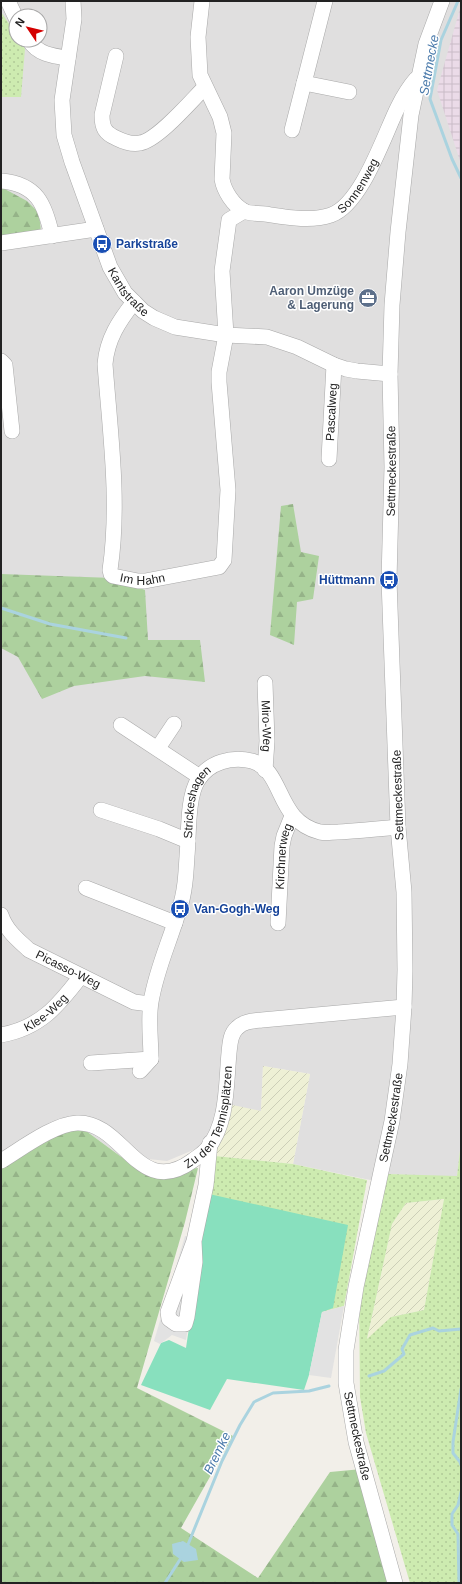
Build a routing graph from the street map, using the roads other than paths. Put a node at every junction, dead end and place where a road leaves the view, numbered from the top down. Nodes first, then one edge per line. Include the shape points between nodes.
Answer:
1 (73, 1) edge
2 (202, 1) edge
3 (325, 1) edge
4 (442, 1) edge
5 (35, 48) edge
6 (116, 56) dead end
7 (68, 58) junction
8 (420, 73) junction
9 (304, 83) junction
10 (205, 87) junction
11 (349, 92) dead end
12 (292, 130) dead end
13 (1, 181) edge
14 (244, 211) junction
15 (96, 230) junction
16 (52, 236) junction
17 (1, 243) edge
18 (134, 302) junction
19 (226, 335) junction
20 (1, 361) edge
21 (334, 365) junction
22 (390, 374) junction
23 (12, 431) dead end
24 (329, 458) dead end
25 (265, 682) dead end
26 (174, 724) dead end
27 (121, 725) dead end
28 (158, 748) junction
29 (265, 770) junction
30 (200, 777) junction
31 (101, 810) dead end
32 (292, 816) junction
33 (398, 827) junction
34 (188, 841) junction
35 (86, 888) dead end
36 (1, 915) edge
37 (175, 923) junction
38 (278, 923) dead end
39 (81, 976) junction
40 (150, 1004) junction
41 (404, 1007) junction
42 (1, 1035) edge
43 (151, 1059) junction
44 (91, 1063) dead end
45 (140, 1071) dead end
46 (210, 1144) junction
47 (1, 1161) edge
48 (194, 1241) dead end
49 (395, 1583) edge

1 - 7 street, Kantstraße via 74,19
2 - 10 street via 198,48 200,75
3 - 9 street
4 - 8 street, Settmeckestraße via 426,44
5 - 7 street via 49,56
6 - 10 street via 102,120 105,132 122,141 139,144 150,140
7 - 15 street, Kantstraße via 62,100 64,135
8 - 14 street, Sonnenweg via 398,105 366,177 346,206 332,215 312,218
8 - 22 street, Settmeckestraße via 411,115 398,232
9 - 11 street
9 - 12 street
10 - 14 street via 220,116 224,133 223,186
13 - 16 street via 26,188 39,199
14 - 19 street via 229,220 222,271
15 - 16 street
15 - 18 street, Kantstraße via 110,267 125,293
16 - 17 street
18 - 19 street, Kantstraße via 165,324
18 - 19 street, Im Hahn via 113,332 106,358 114,482 110,570 113,576 138,581 153,580 222,565 228,490 219,372
19 - 21 street, Kantstraße via 283,341
20 - 23 street via 4,365
21 - 22 street, Kantstraße via 357,371
21 - 24 street, Pascalweg
22 - 33 street, Settmeckestraße via 392,467 389,580
25 - 29 street, Miro-Weg via 268,740
26 - 28 street
27 - 28 street
28 - 30 street
29 - 30 street, Strickeshagen via 252,761 229,759 210,768
29 - 32 street, Strickeshagen via 273,777
30 - 34 street, Strickeshagen via 193,791
31 - 34 street
32 - 33 street, Strickeshagen via 313,830 322,832
32 - 38 street, Kirchnerweg via 282,846
33 - 41 street, Settmeckestraße via 404,892
34 - 37 street, Strickeshagen via 183,896
35 - 37 street
36 - 39 street, Picasso-Weg via 14,937 28,950
37 - 40 street, Strickeshagen via 155,981
39 - 40 street, Picasso-Weg via 134,1002
39 - 42 street, Klee-Weg via 41,1020 22,1030
40 - 43 street, Strickeshagen
41 - 46 street, Zu den Tennisplätzen via 256,1021 236,1028 232,1035 220,1121
41 - 49 street, Settmeckestraße via 392,1121 356,1287 346,1350 346,1382 356,1442
43 - 44 street
43 - 45 street
46 - 47 street, Zu den Tennisplätzen via 186,1165 172,1170 155,1171 141,1164 102,1131 77,1123 55,1130
46 - 48 street via 206,1185

